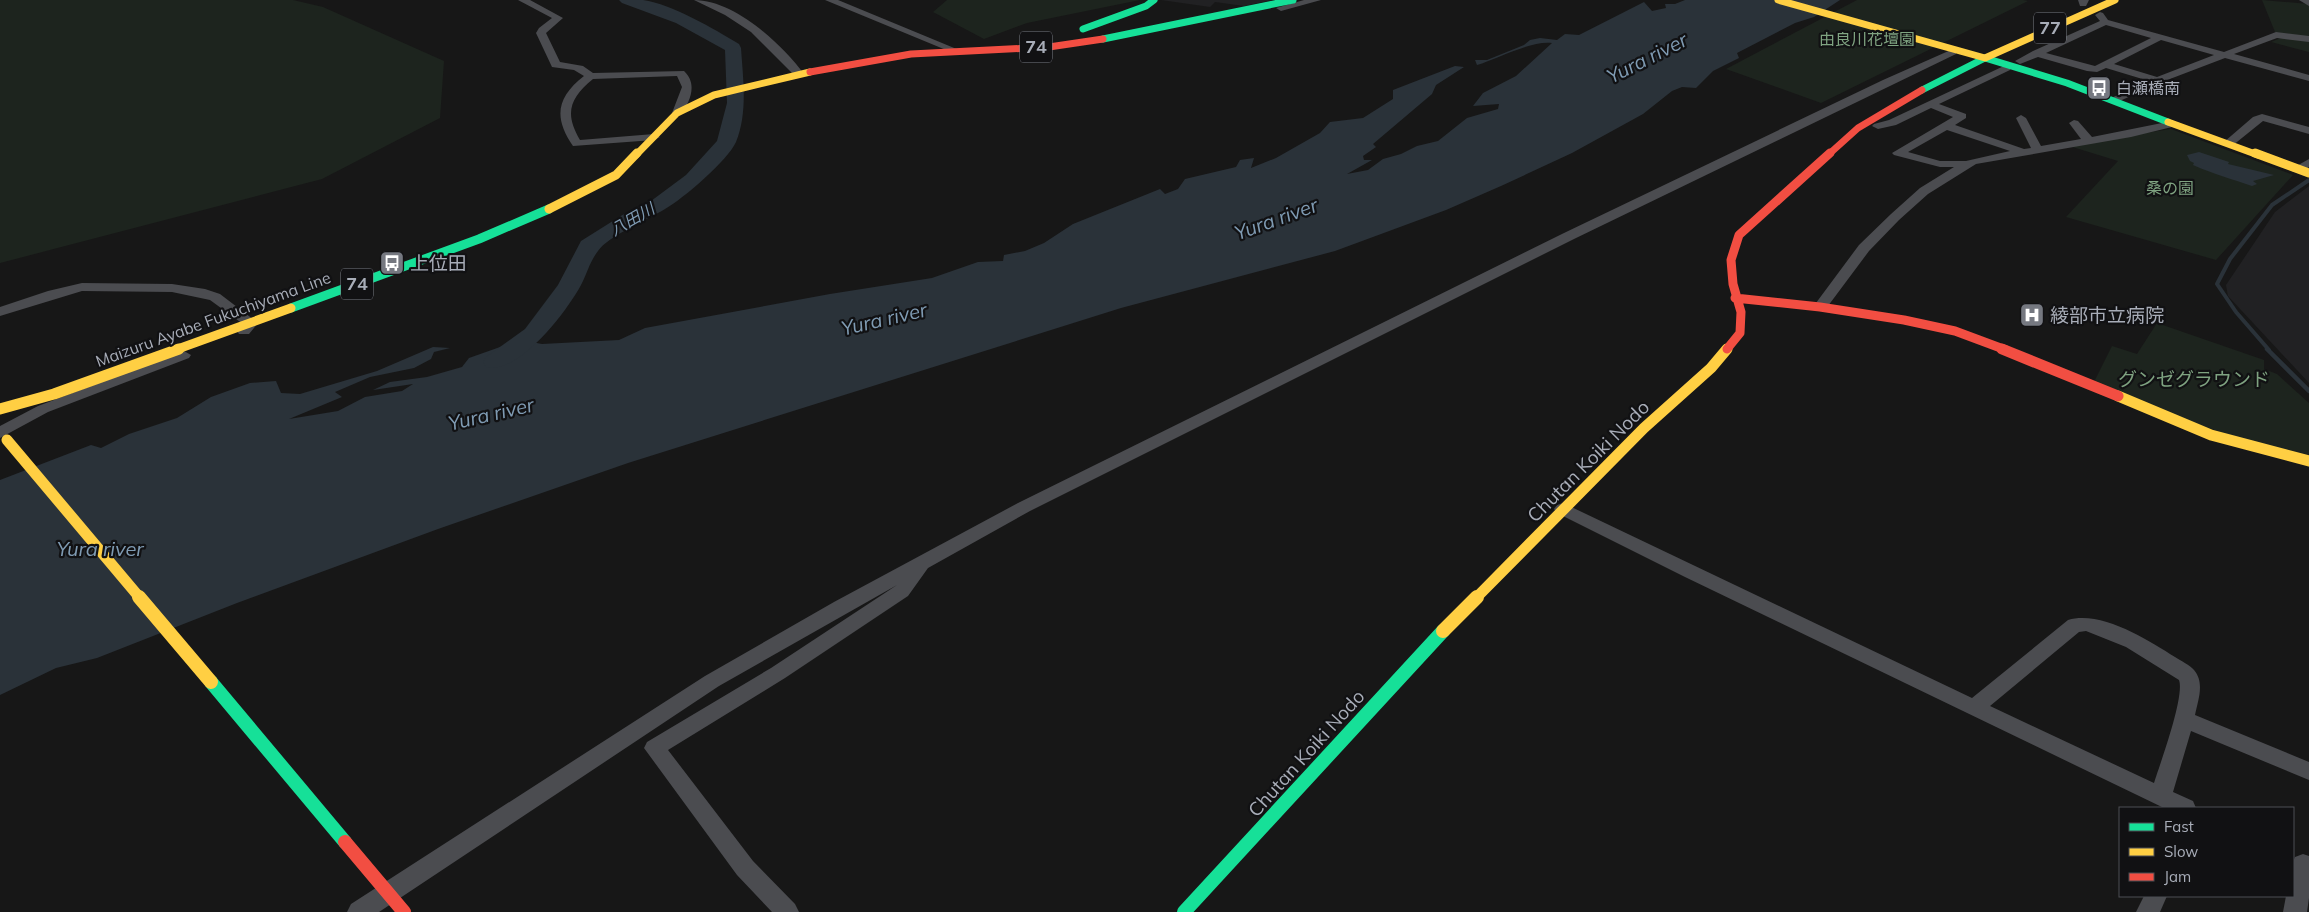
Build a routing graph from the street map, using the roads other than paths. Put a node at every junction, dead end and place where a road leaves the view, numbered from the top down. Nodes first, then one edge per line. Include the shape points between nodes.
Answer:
1 (523, 0) edge
2 (699, 0) edge
3 (830, 0) edge
4 (1154, 0) edge
5 (1293, 0) edge
6 (1316, 0) edge
7 (1778, 0) edge
8 (2115, 0) edge
9 (2304, 0) edge
10 (2309, 3) edge
11 (1281, 8) dead end
12 (2160, 37) junction
13 (2309, 39) edge
14 (1013, 48) junction
15 (954, 50) junction
16 (1950, 50) junction
17 (2036, 53) junction
18 (2226, 55) junction
19 (1985, 58) junction
20 (2020, 61) dead end
21 (2106, 65) junction
22 (2006, 68) dead end
23 (799, 74) junction
24 (590, 76) junction
25 (2309, 78) edge
26 (2158, 80) junction
27 (2113, 100) junction
28 (1931, 105) junction
29 (681, 111) junction
30 (2021, 118) dead end
31 (2074, 123) dead end
32 (2172, 124) junction
33 (1944, 125) junction
34 (1878, 126) dead end
35 (2309, 131) edge
36 (654, 137) junction
37 (2088, 140) junction
38 (2228, 144) junction
39 (2037, 149) junction
40 (2022, 152) junction
41 (2309, 162) edge
42 (1968, 164) junction
43 (2303, 172) edge
44 (1736, 298) junction
45 (1820, 307) junction
46 (0, 312) edge
47 (252, 323) junction
48 (0, 409) edge
49 (2, 437) edge
50 (2309, 461) edge
51 (1563, 509) junction
52 (922, 563) junction
53 (1975, 707) junction
54 (2184, 719) junction
55 (2309, 771) edge
56 (2161, 797) junction
57 (2183, 807) edge
58 (2302, 863) edge
59 (386, 891) junction
60 (2155, 897) edge
61 (359, 912) edge
62 (404, 912) edge
63 (787, 912) edge
64 (1184, 912) edge
65 (2148, 912) edge
66 (2296, 912) edge

1 - 24 street via 558,18 541,33 556,64 580,68
2 - 23 street via 731,13 774,46
3 - 15 street
4 - 14 street, Maizuru Ayabe Fukuchiyama Line / 74 via 1116,18 1060,34 1015,42
5 - 14 street, Maizuru Ayabe Fukuchiyama Line / 74 via 1081,43
6 - 11 street
7 - 16 street
8 - 19 street, 77
9 - 10 street
12 - 17 street via 2102,18
12 - 18 street
12 - 21 street
13 - 18 street via 2276,35
14 - 15 street, Maizuru Ayabe Fukuchiyama Line / 74
15 - 23 street, Maizuru Ayabe Fukuchiyama Line / 74 via 865,61
16 - 19 street
16 - 52 street via 1218,410 1024,507
17 - 20 street
17 - 21 street via 2087,68 2097,69
18 - 25 street
18 - 26 street
19 - 27 street via 2051,77
19 - 44 street, Chutan Koiki Nodo via 1917,92 1858,128 1739,235 1731,260
21 - 26 street
22 - 28 street
23 - 29 street, Maizuru Ayabe Fukuchiyama Line / 74 via 732,89
24 - 29 street via 680,73 686,82 687,92
24 - 36 street via 570,95 566,110 569,132 578,144
26 - 27 street
27 - 32 street
28 - 33 street via 1962,116
28 - 34 street
29 - 36 street, Maizuru Ayabe Fukuchiyama Line / 74
30 - 39 street
31 - 37 street
32 - 37 street
32 - 38 street
33 - 40 street
33 - 42 street via 1898,153 1940,164
35 - 38 street via 2262,117
36 - 47 street, Maizuru Ayabe Fukuchiyama Line / 74 via 616,175 576,197 479,239
37 - 39 street
38 - 43 street
39 - 40 street
40 - 42 street
41 - 43 street
42 - 45 street via 1924,191 1889,223 1864,248
44 - 45 street
44 - 51 street, Chutan Koiki Nodo via 1741,312 1740,333 1711,368 1644,428
45 - 50 street via 1955,331 2211,435
46 - 47 street via 82,287 172,288 215,297
47 - 48 street, Maizuru Ayabe Fukuchiyama Line / 74 via 54,394
47 - 49 street via 243,332 43,409
49 - 59 street
51 - 53 street
51 - 64 street, Chutan Koiki Nodo via 1409,666
52 - 59 street via 712,681
52 - 63 street via 902,591 778,673 654,748 745,868
53 - 54 street via 2075,625 2081,624 2130,641 2188,675 2191,685
53 - 56 street
54 - 55 street
54 - 56 street
56 - 57 street
58 - 66 street
59 - 61 street
59 - 62 street
60 - 65 street

